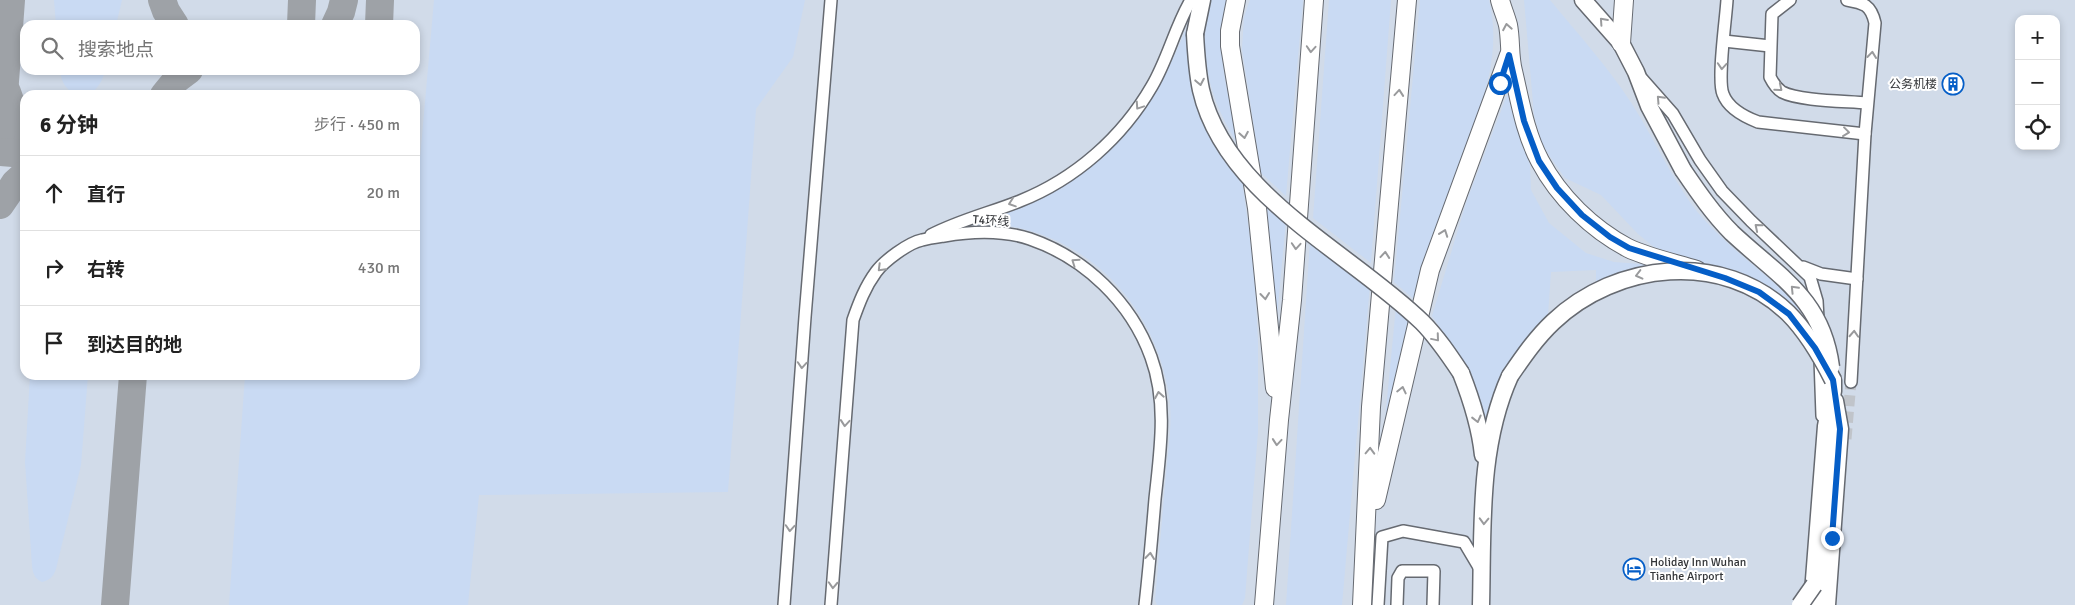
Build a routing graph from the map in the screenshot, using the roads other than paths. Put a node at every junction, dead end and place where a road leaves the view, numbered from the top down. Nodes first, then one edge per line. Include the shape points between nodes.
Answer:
1 (831, 0) edge
2 (1191, 0) edge
3 (1202, 0) edge
4 (1236, 0) edge
5 (1314, 0) edge
6 (1407, 0) edge
7 (1500, 0) edge
8 (1583, 0) edge
9 (1624, 0) edge
10 (1727, 0) edge
11 (1790, 0) edge
12 (1847, 0) edge
13 (1724, 42) junction
14 (1622, 43) junction
15 (1770, 46) junction
16 (1509, 55) junction
17 (1636, 72) junction
18 (1867, 104) junction
19 (1865, 134) junction
20 (920, 240) junction
21 (1794, 260) junction
22 (1707, 273) junction
23 (1857, 279) junction
24 (1851, 382) tunnel mouth
25 (1833, 385) junction
26 (1279, 420) junction
27 (1486, 472) junction
28 (1366, 540) junction
29 (1482, 574) junction
30 (1814, 585) junction
31 (1263, 603) edge
32 (784, 605) edge
33 (831, 605) edge
34 (1145, 605) edge
35 (1362, 605) edge
36 (1378, 605) edge
37 (1397, 605) edge
38 (1433, 605) edge
39 (1481, 605) edge
40 (1800, 605) edge
41 (1811, 605) edge
42 (1827, 605) edge

1 -> 32 street
2 -> 20 street via 1152,86 1131,118 1109,143 1049,187
3 -> 27 main road, bridge via 1195,34 1196,63 1201,92 1226,147 1244,172 1291,217 1365,273 1422,322 1441,343 1460,373 1474,406
4 -> 26 main road via 1230,46 1257,208
5 -> 26 main road via 1292,300
28 -> 6 main road via 1372,407
16 -> 7 main road via 1508,27
14 -> 8 main road
9 - 14 main road
10 - 13 street
11 - 15 street via 1772,14
18 -> 12 street via 1875,23 1873,12 1866,6
13 - 15 street
13 -> 19 street via 1722,93 1731,106 1746,118
14 - 17 main road
15 -> 18 street via 1770,77 1784,92
16 - 22 main road, bridge via 1524,121 1539,161 1557,188 1582,215 1629,248
28 -> 16 main road via 1430,270
21 -> 17 street via 1722,191 1673,114
25 -> 17 main road, bridge via 1826,339 1808,304 1722,222 1701,197 1649,106
18 - 19 street
19 - 23 street
20 -> 33 street, T4环线 via 896,254 877,271 862,293 853,320
34 -> 20 street, T4环线 via 1161,443 1161,398 1151,357 1136,325 1113,294 1088,271 1059,251 1029,238 975,232
21 - 23 street via 1821,274
21 - 41 street via 1810,277 1817,301 1823,401
22 - 25 main road, bridge via 1742,284 1781,307 1815,348
22 -> 27 main road, bridge via 1690,270 1637,275 1593,293 1554,321 1510,376 1498,410
24 -> 23 street
25 - 30 main road via 1826,426
25 - 42 main road via 1840,429
26 -> 31 main road
27 -> 29 main road
28 - 35 main road
29 - 36 street via 1464,542 1403,531 1382,537
29 - 39 main road
30 - 40 main road, bridge
30 - 41 main road
37 - 38 street via 1398,578 1402,571 1434,571

